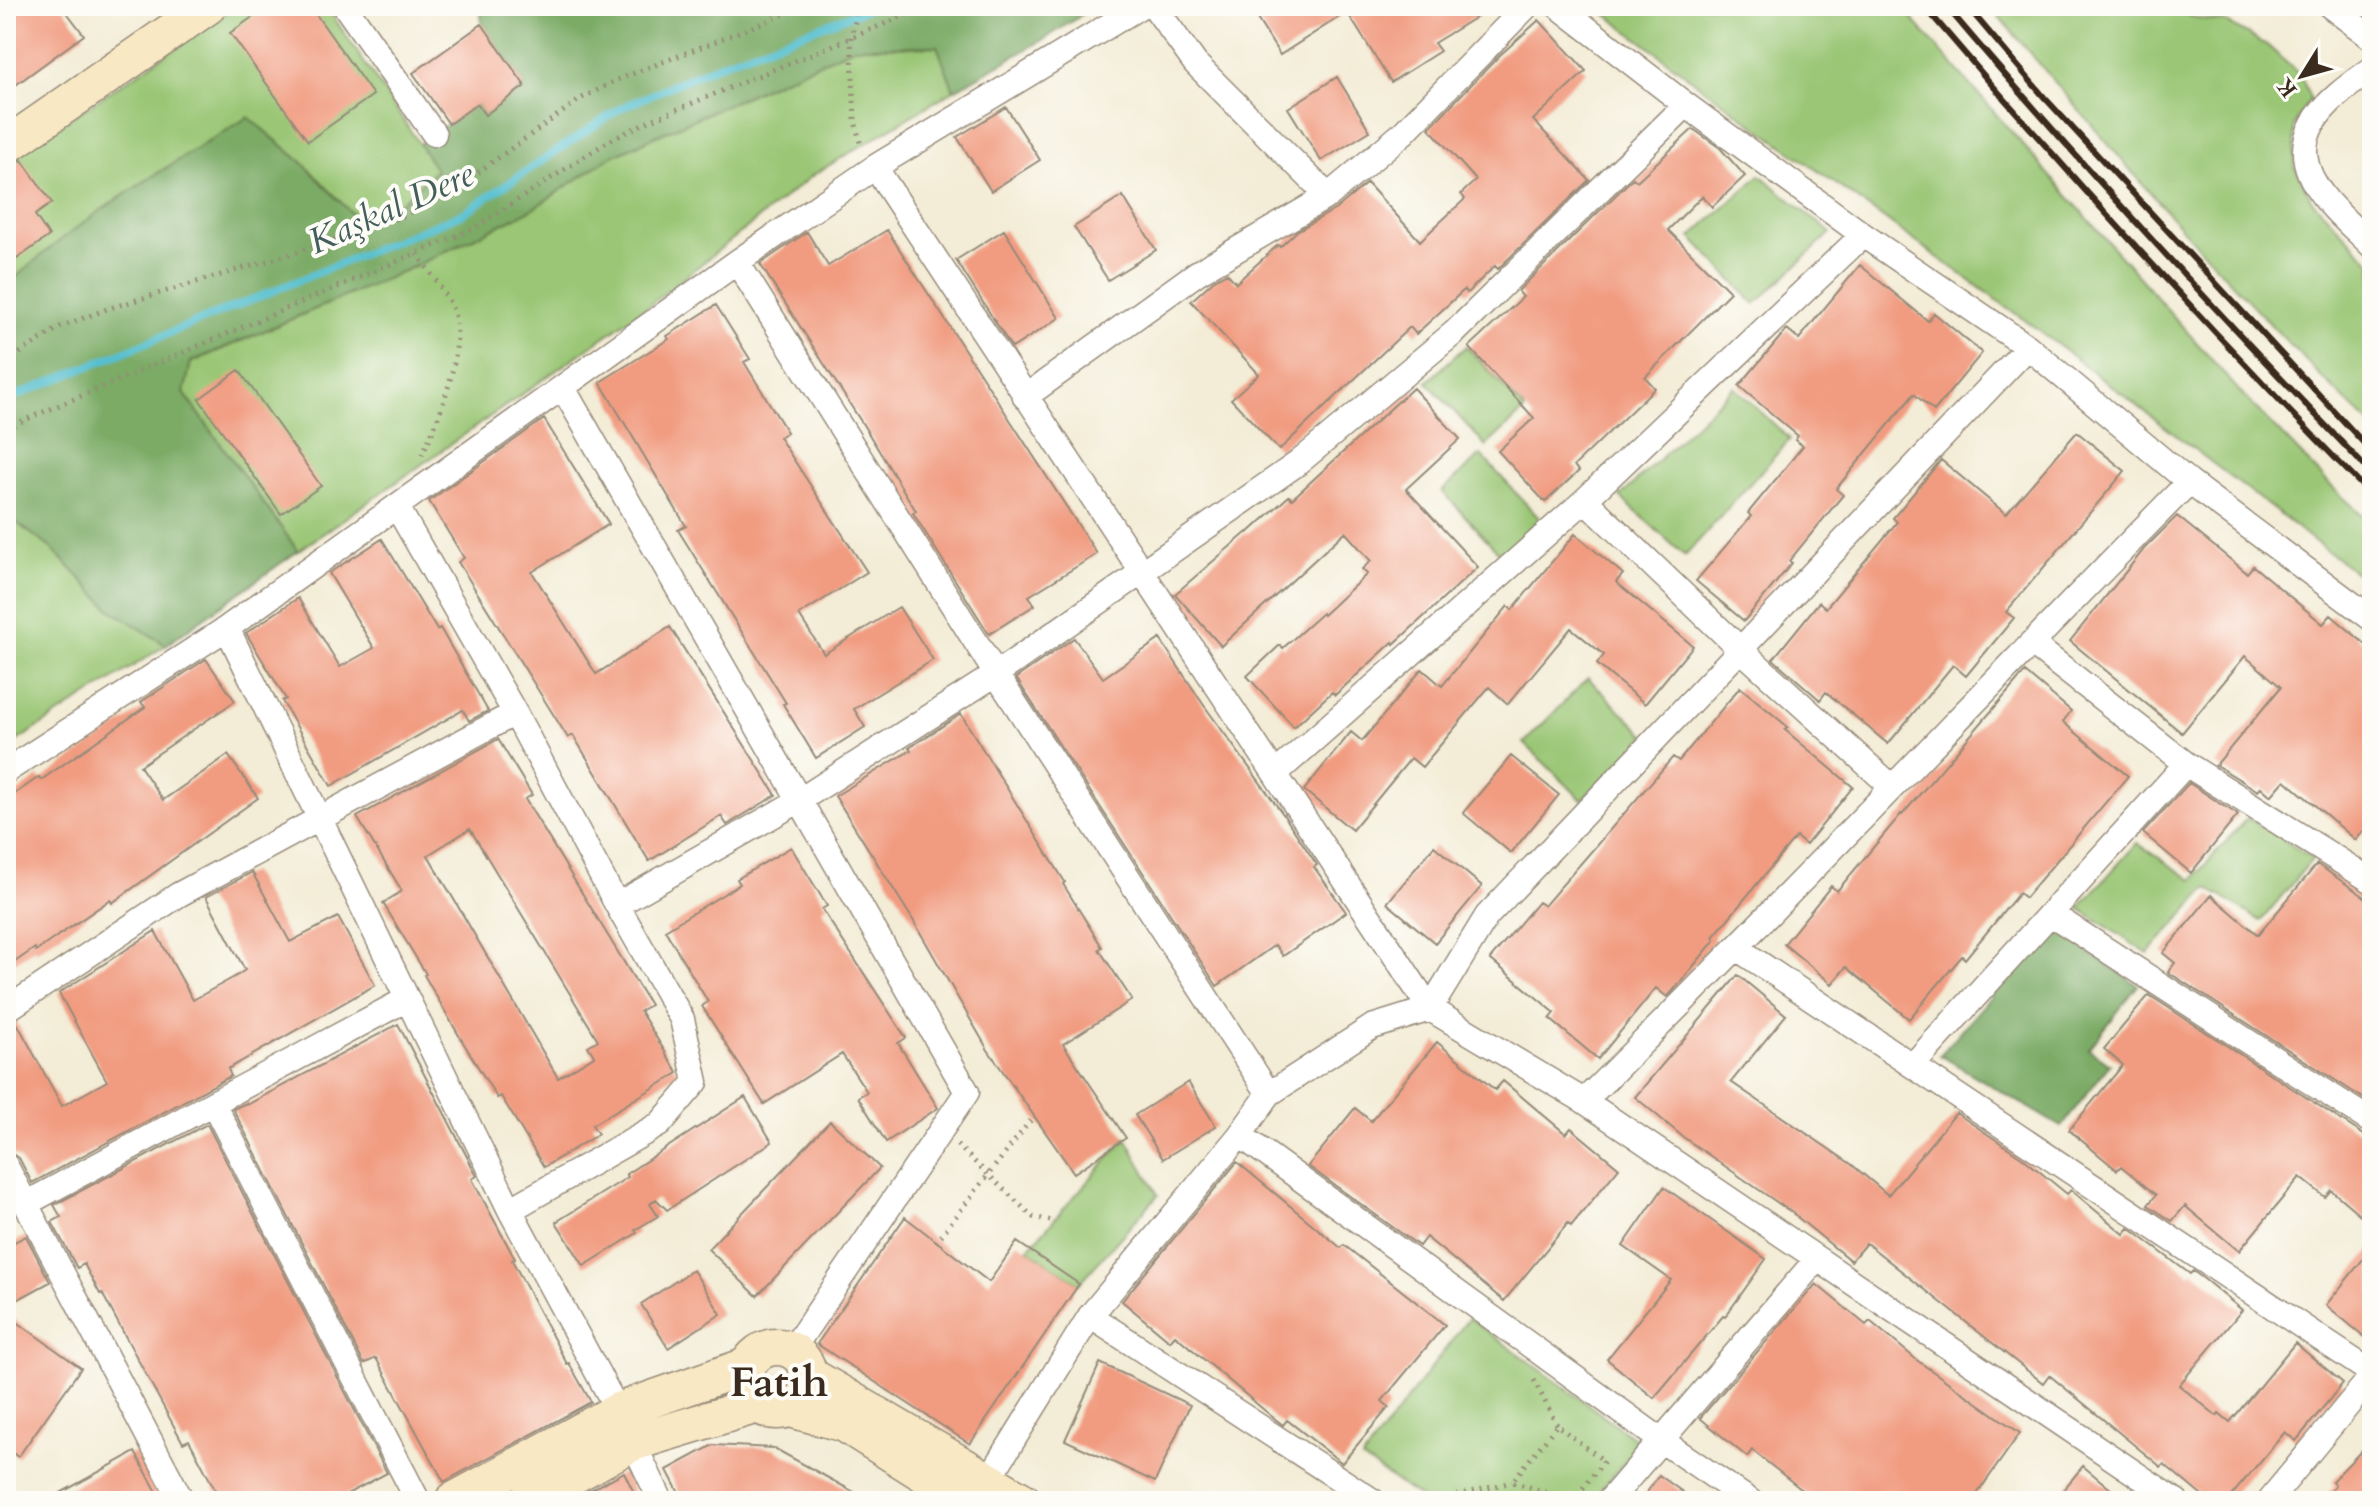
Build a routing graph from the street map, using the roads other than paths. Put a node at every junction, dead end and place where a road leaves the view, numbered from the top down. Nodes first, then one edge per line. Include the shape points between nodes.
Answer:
1 (208, 6) edge
2 (345, 6) edge
3 (1141, 6) edge
4 (1154, 6) edge
5 (1527, 6) edge
6 (1558, 6) edge
7 (2330, 6) edge
8 (2372, 38) edge
9 (2372, 69) edge
10 (1686, 105) junction
11 (434, 134) dead end
12 (6, 146) edge
13 (875, 167) junction
14 (1328, 196) junction
15 (1863, 235) junction
16 (2372, 246) edge
17 (737, 262) junction
18 (2028, 347) junction
19 (563, 388) junction
20 (1025, 397) junction
21 (2189, 482) junction
22 (1585, 500) junction
23 (397, 507) junction
24 (1142, 571) junction
25 (2372, 619) edge
26 (227, 628) junction
27 (2031, 643) junction
28 (1740, 649) junction
29 (996, 674) junction
30 (515, 713) junction
31 (2186, 764) junction
32 (6, 771) edge
33 (1276, 773) junction
34 (1891, 786) junction
35 (800, 800) junction
36 (318, 818) junction
37 (2372, 881) edge
38 (617, 905) junction
39 (2051, 914) junction
40 (1738, 949) junction
41 (407, 999) junction
42 (1430, 1009) junction
43 (6, 1010) edge
44 (1913, 1065) junction
45 (1269, 1094) junction
46 (1584, 1101) junction
47 (213, 1103) junction
48 (2372, 1122) edge
49 (1240, 1135) junction
50 (6, 1166) edge
51 (27, 1203) junction
52 (510, 1210) junction
53 (1817, 1259) junction
54 (1090, 1316) junction
55 (800, 1362) junction
56 (747, 1366) junction
57 (2372, 1375) edge
58 (774, 1407) junction
59 (625, 1427) junction
60 (1662, 1441) junction
61 (977, 1494) edge
62 (182, 1501) edge
63 (418, 1501) edge
64 (453, 1501) edge
65 (527, 1501) edge
66 (661, 1501) edge
67 (1023, 1501) edge
68 (1373, 1501) edge
69 (1609, 1501) edge
70 (1750, 1501) edge
71 (2176, 1501) edge
72 (2269, 1501) edge

1 - 12 main road
2 - 11 street
3 - 13 street
4 - 14 street via 1195,63
5 - 14 street via 1403,133
6 - 10 street
7 - 8 street
9 - 16 street via 2342,89 2314,118 2304,142 2307,170 2323,197
10 - 15 street
10 - 24 street via 1455,332 1298,463
13 - 17 street
13 - 20 street
14 - 20 street via 1197,273
15 - 18 street
15 - 22 street
17 - 19 street
17 - 29 street
18 - 21 street
18 - 28 street
19 - 23 street
19 - 35 street
20 - 24 street
21 - 25 street
21 - 27 street
22 - 28 street
22 - 33 street
23 - 26 street
23 - 30 street
24 - 29 street
24 - 33 street
26 - 32 street
26 - 36 street
27 - 31 street
27 - 34 street
28 - 34 street
28 - 42 street via 1487,916
29 - 35 street
29 - 45 street
30 - 36 street
30 - 38 street
31 - 37 street
31 - 39 street
33 - 42 street
34 - 40 street
35 - 38 street
35 - 55 street via 967,1092
36 - 41 street
36 - 43 street via 178,895
38 - 52 street via 682,1019 696,1082 660,1124
39 - 44 street
39 - 48 street
40 - 44 street
40 - 46 street
41 - 47 street
41 - 52 street
42 - 45 street via 1372,1027
42 - 46 street
44 - 57 street
45 - 49 street
46 - 53 street
47 - 51 street
47 - 63 street
49 - 54 street
49 - 60 street
50 - 51 street
51 - 62 street
52 - 59 street
53 - 60 street
53 - 71 street
54 - 61 street
54 - 68 street
55 - 56 main road via 771,1347
55 - 58 main road via 805,1395
55 - 61 main road
56 - 58 main road via 746,1387
56 - 59 main road
57 - 72 street
58 - 59 main road
58 - 61 main road via 845,1424
59 - 64 main road
59 - 65 main road
59 - 66 street
60 - 69 street
60 - 70 street
61 - 67 main road

